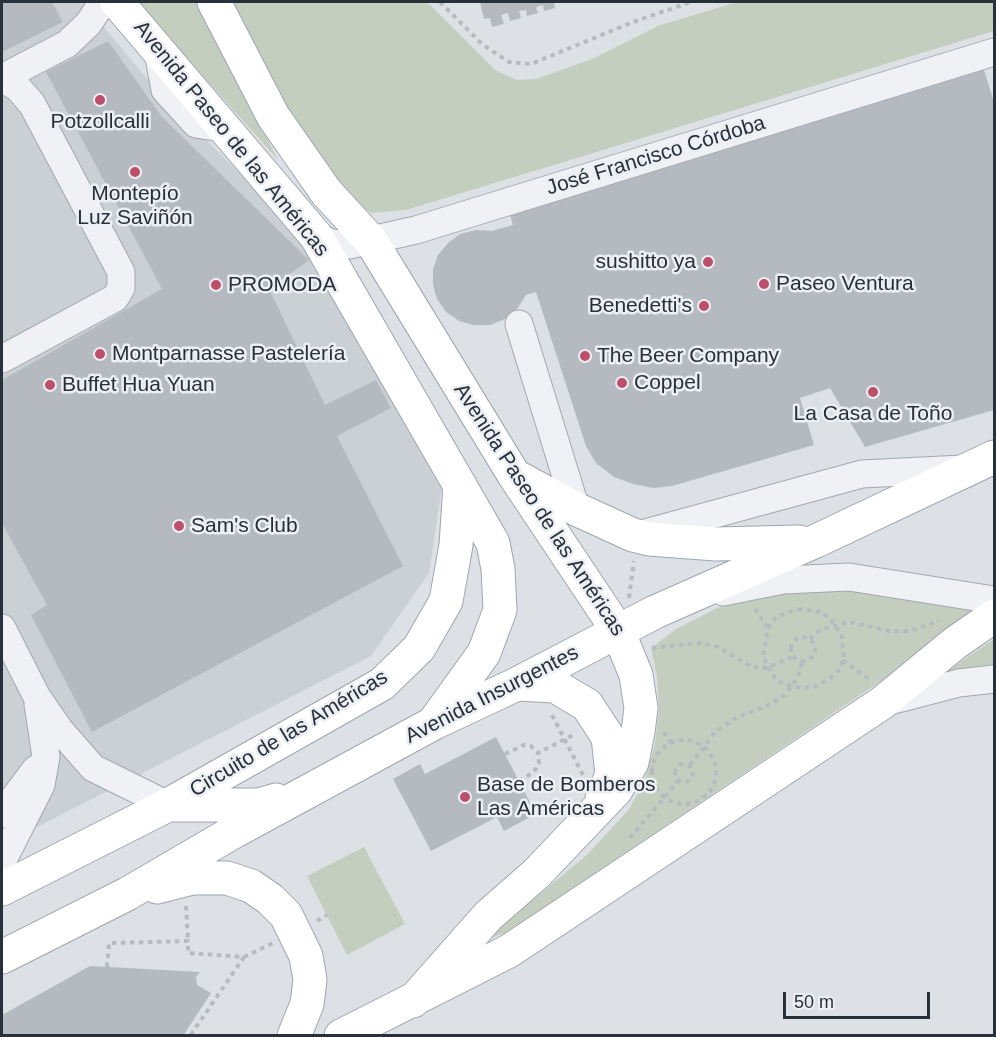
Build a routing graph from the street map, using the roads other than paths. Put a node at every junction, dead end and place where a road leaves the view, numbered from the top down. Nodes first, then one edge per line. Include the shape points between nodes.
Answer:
1 (104, 2) edge
2 (117, 2) edge
3 (214, 2) edge
4 (994, 52) edge
5 (2, 78) edge
6 (316, 237) junction
7 (370, 241) junction
8 (519, 324) dead end
9 (2, 359) edge
10 (982, 463) edge
11 (514, 475) junction
12 (460, 485) junction
13 (576, 509) junction
14 (633, 535) junction
15 (816, 541) junction
16 (994, 600) edge
17 (655, 612) junction
18 (994, 616) edge
19 (2, 628) edge
20 (624, 643) junction
21 (994, 679) edge
22 (517, 684) junction
23 (37, 697) junction
24 (882, 703) junction
25 (434, 723) junction
26 (46, 757) junction
27 (313, 789) junction
28 (168, 805) junction
29 (598, 809) junction
30 (2, 814) edge
31 (2, 862) edge
32 (2, 889) edge
33 (127, 894) junction
34 (2, 957) edge
35 (413, 1001) junction
36 (294, 1035) edge
37 (341, 1035) edge

1 - 5 street via 67,44
2 - 6 main road, Avenida Paseo de las Américas
3 - 7 main road, Avenida Paseo de las Américas via 273,116 326,192
4 - 7 street, José Francisco Córdoba
5 - 9 street via 32,104 121,272 121,288 115,298
6 - 7 street, José Francisco Córdoba via 349,245
6 - 12 main road, Avenida Paseo de las Américas
7 - 11 main road, Avenida Paseo de las Américas
8 - 13 street
10 - 14 street via 862,474
10 - 15 main road, Avenida Insurgentes
11 - 13 main road
11 - 20 main road, Avenida Paseo de las Américas
12 - 25 main road, Avenida Paseo de las Américas via 493,543 500,610 483,653
12 - 28 main road, Circuito de las Américas via 456,545 446,601 419,648 382,684
13 - 14 main road
14 - 15 main road via 716,544
15 - 17 main road, Avenida Insurgentes
16 - 17 street via 849,577 734,589
17 - 20 main road, Avenida Insurgentes
18 - 24 main road
19 - 23 street
20 - 22 main road, Avenida Insurgentes
20 - 29 main road, Avenida Paseo de las Américas via 636,675 641,708 632,762 616,790
21 - 24 street via 959,683
22 - 25 main road, Avenida Insurgentes
22 - 29 main road via 555,686 587,705 608,737 612,774
23 - 26 street
23 - 28 street via 93,768
24 - 35 main road via 509,951
25 - 27 main road, Avenida Insurgentes
26 - 30 street
26 - 31 street via 41,785
27 - 28 main road via 259,805
27 - 33 main road, Avenida Insurgentes
28 - 32 main road, Circuito de las Américas
29 - 35 main road, Avenida Paseo de las Américas via 536,874 488,916
33 - 34 main road, Avenida Insurgentes
33 - 36 main road via 185,880 227,878 270,898 286,915 306,956 310,980 307,1004
35 - 37 main road

